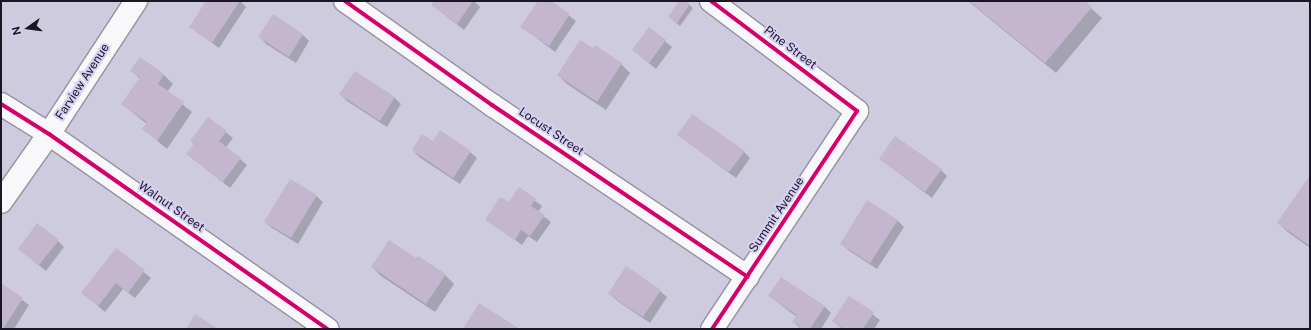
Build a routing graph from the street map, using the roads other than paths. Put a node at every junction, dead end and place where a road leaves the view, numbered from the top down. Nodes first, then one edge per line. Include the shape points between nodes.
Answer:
1 (136, 1) edge
2 (345, 1) edge
3 (711, 1) edge
4 (1, 104) edge
5 (857, 111) joint
6 (49, 134) junction
7 (1, 202) edge
8 (748, 277) junction
9 (327, 329) edge
10 (712, 329) edge

1 - 6 street, Farview Avenue
2 - 8 street, Locust Street via 492,105
3 - 5 street, Pine Street
4 - 6 street, Walnut Street
5 - 8 street, Summit Avenue
6 - 7 street, Farview Avenue
6 - 9 street, Walnut Street
8 - 10 street, Summit Avenue

